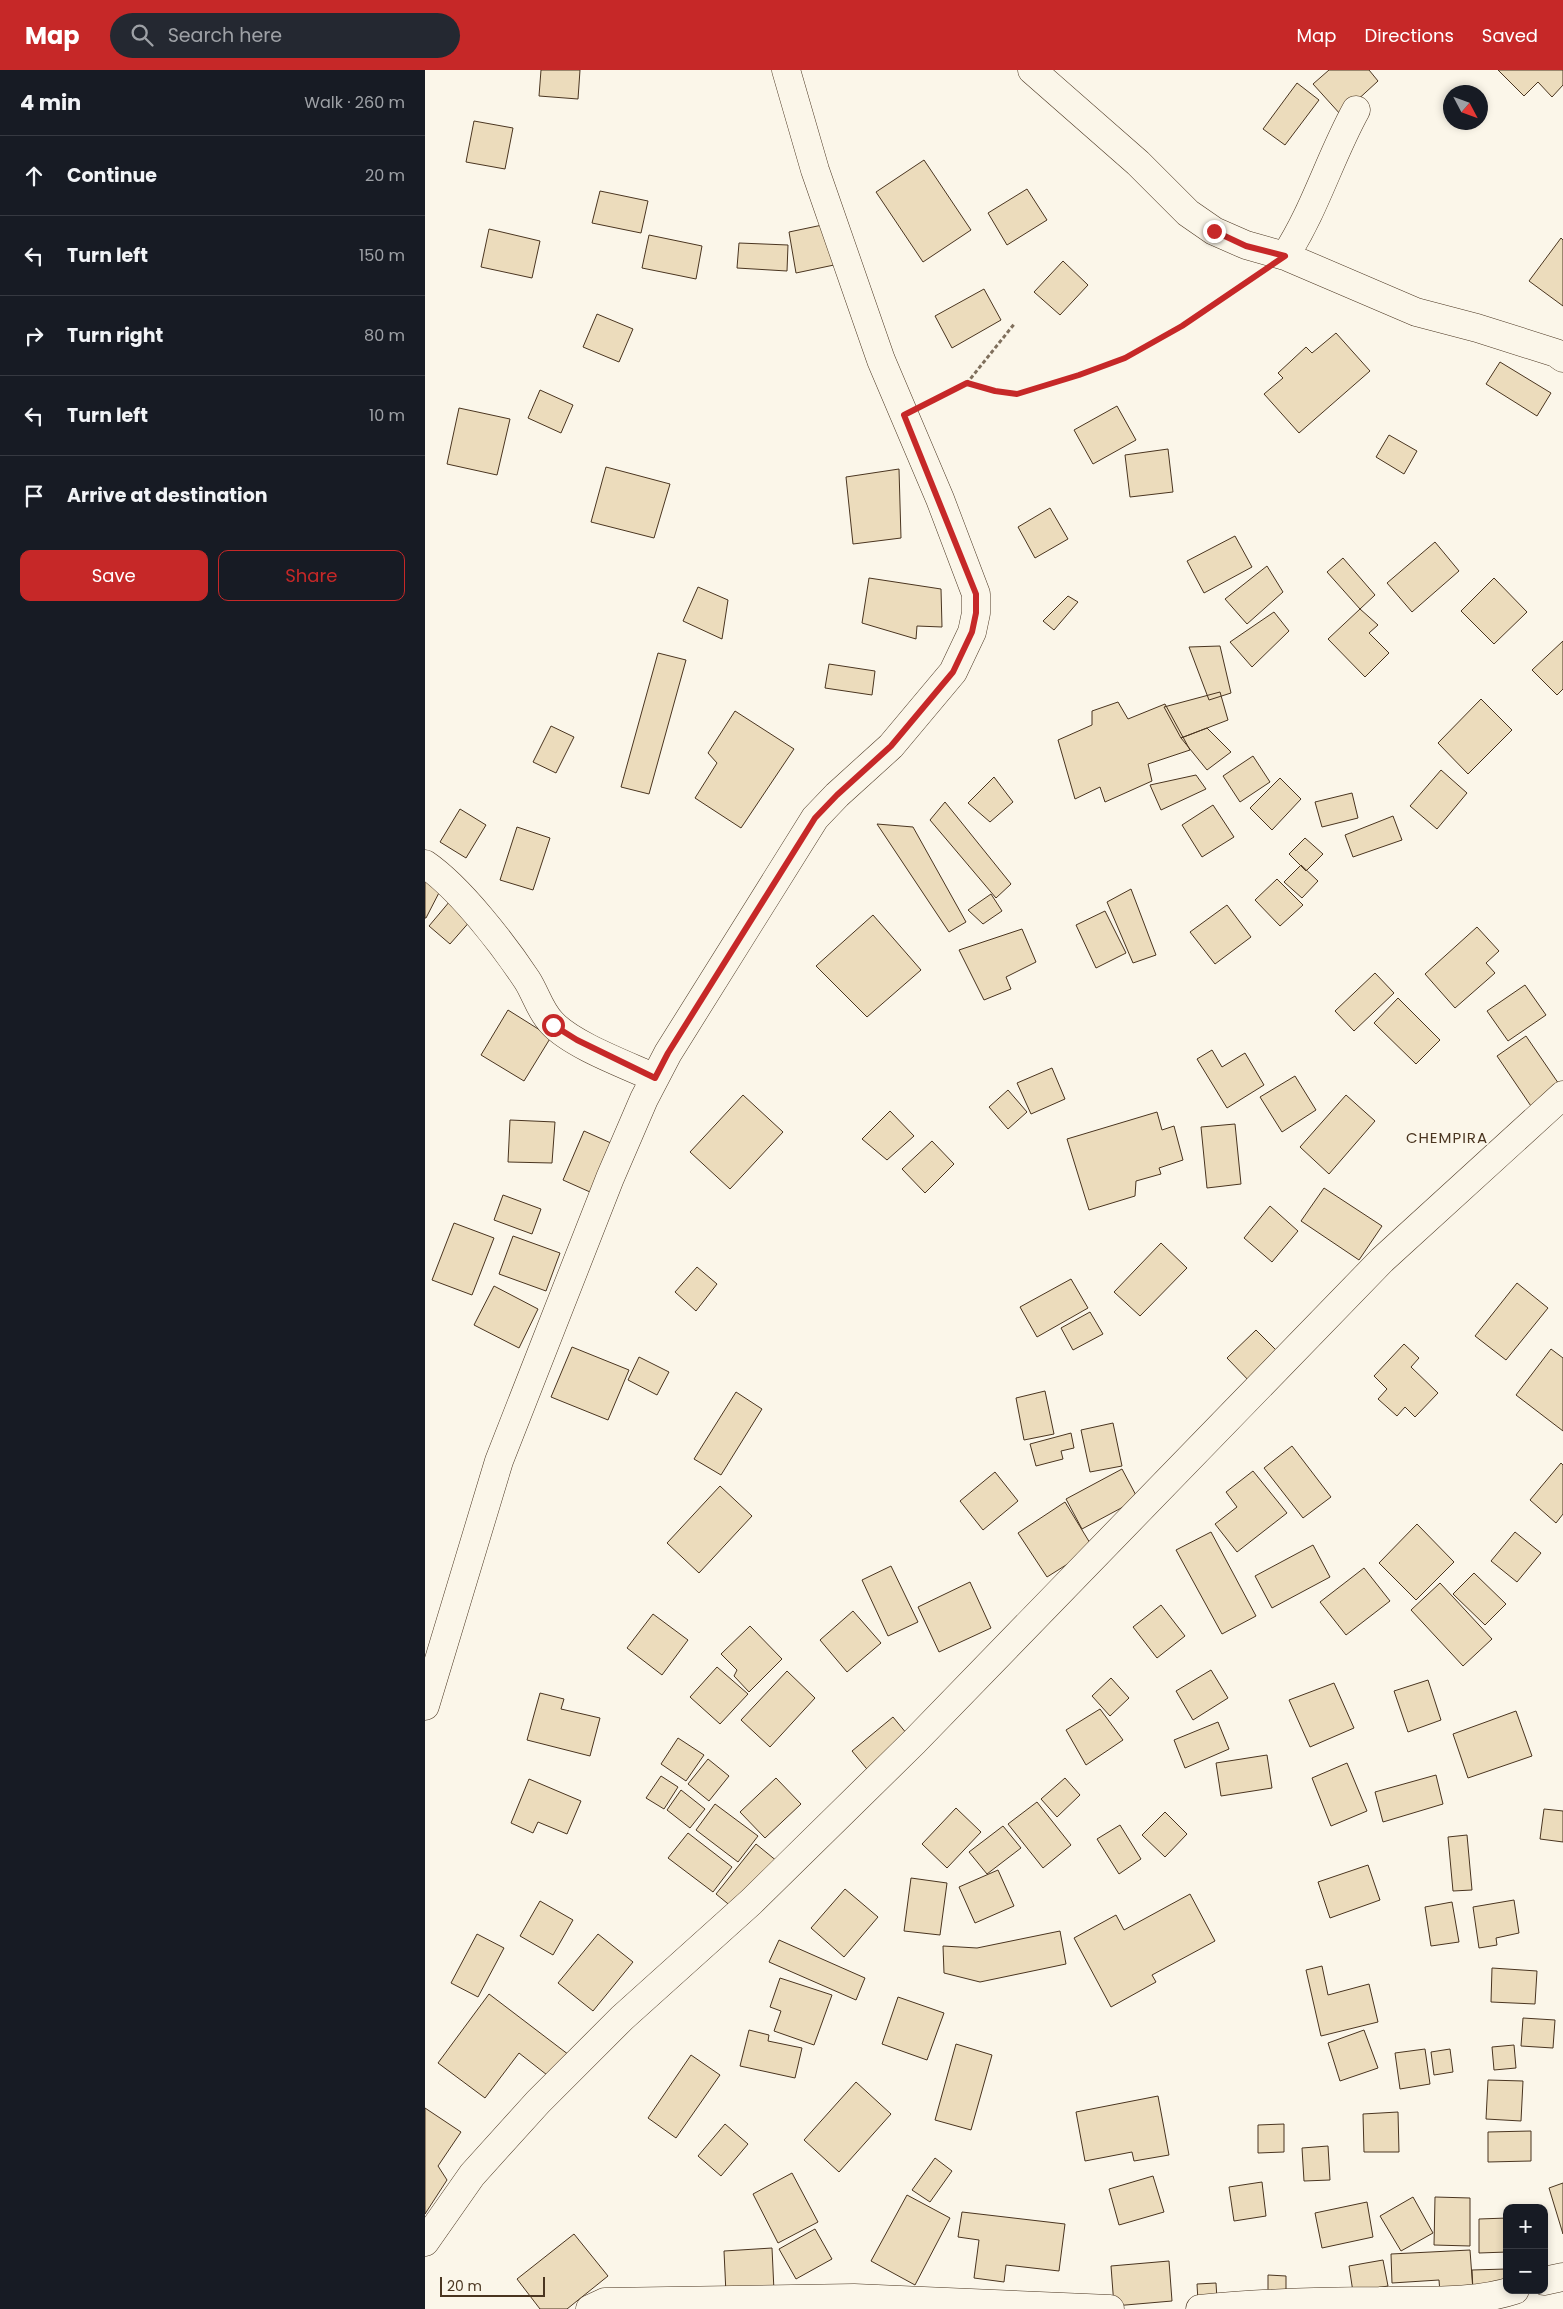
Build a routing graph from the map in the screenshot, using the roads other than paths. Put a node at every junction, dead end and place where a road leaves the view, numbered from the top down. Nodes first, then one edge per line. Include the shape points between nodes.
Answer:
1 (786, 70) edge
2 (1032, 70) edge
3 (1356, 110) dead end
4 (1285, 256) junction
5 (1563, 358) edge
6 (425, 864) edge
7 (655, 1078) junction
8 (1563, 1095) edge
9 (425, 1706) edge
10 (425, 2242) edge
11 (1563, 2277) edge
12 (1548, 2280) edge
13 (1503, 2293) edge
14 (590, 2309) edge
15 (1110, 2309) edge
16 (1200, 2309) edge

1 - 7 street via 815,170 881,360 976,594 976,613 972,632 953,672 891,746 815,818
2 - 4 street via 1138,163 1188,213 1214,231 1238,242
3 - 4 street via 1307,218
4 - 5 street via 1416,312 1477,328
6 - 7 street via 457,892 518,967 553,1025
7 - 9 street via 610,1178 499,1461
8 - 10 street via 1382,1260 914,1742 751,1902 622,2018 545,2095 473,2175
11 - 12 street
13 - 16 street via 1429,2302 1310,2302
14 - 15 street via 605,2302 854,2298

